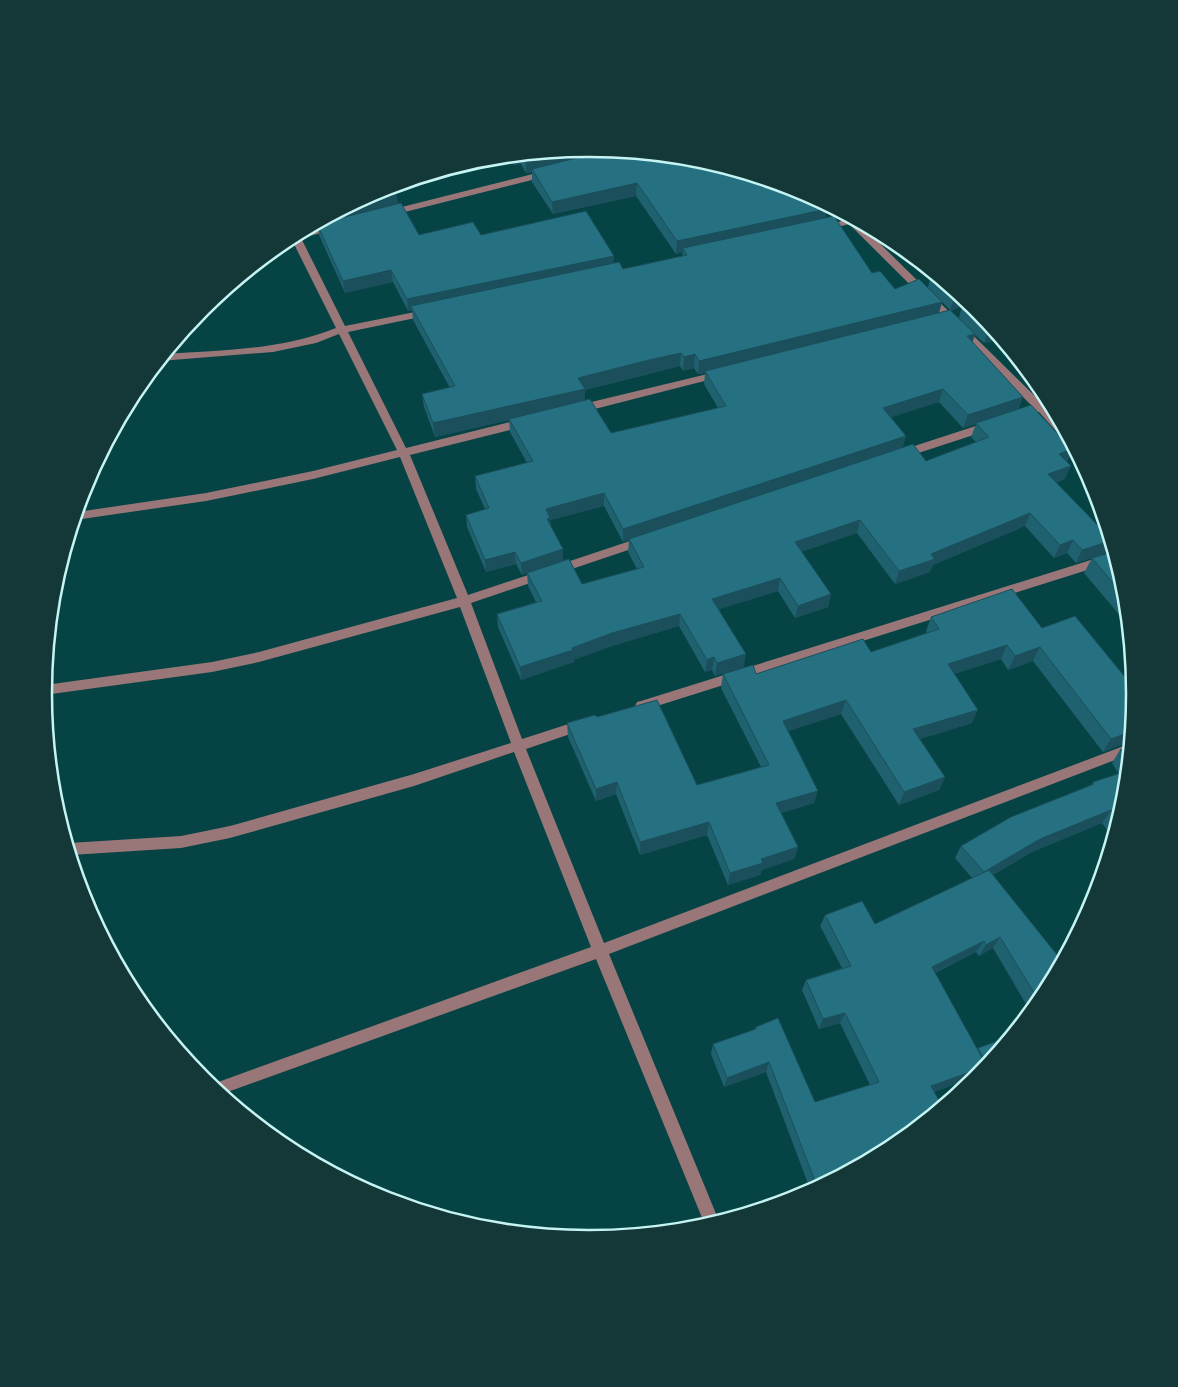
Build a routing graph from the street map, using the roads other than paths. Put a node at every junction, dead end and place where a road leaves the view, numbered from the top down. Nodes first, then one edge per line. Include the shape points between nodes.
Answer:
1 (562, 170) edge
2 (381, 215) edge
3 (843, 221) edge
4 (343, 225) edge
5 (318, 230) edge
6 (813, 230) edge
7 (864, 234) edge
8 (298, 243) edge
9 (437, 310) edge
10 (341, 330) junction
11 (171, 357) edge
12 (728, 372) edge
13 (1038, 399) edge
14 (1043, 407) edge
15 (566, 412) edge
16 (537, 419) edge
17 (403, 452) junction
18 (890, 459) edge
19 (83, 515) edge
20 (653, 538) edge
21 (1108, 559) edge
22 (464, 600) junction
23 (52, 689) edge
24 (632, 709) edge
25 (594, 721) edge
26 (518, 745) junction
27 (1122, 753) edge
28 (76, 849) edge
29 (600, 951) junction
30 (224, 1086) edge
31 (709, 1216) edge

1 - 2 street
3 - 6 street
4 - 5 street
7 - 13 street via 948,317
8 - 10 street
9 - 10 street
10 - 11 street via 273,350
10 - 17 street
12 - 15 street
14 - 18 street
16 - 17 street
17 - 19 street via 206,497
17 - 22 street
20 - 22 street
21 - 24 street
22 - 23 street via 240,661
22 - 26 street
25 - 26 street
26 - 28 street via 414,780 230,832 181,842
26 - 29 street
27 - 29 street
29 - 30 street
29 - 31 street

